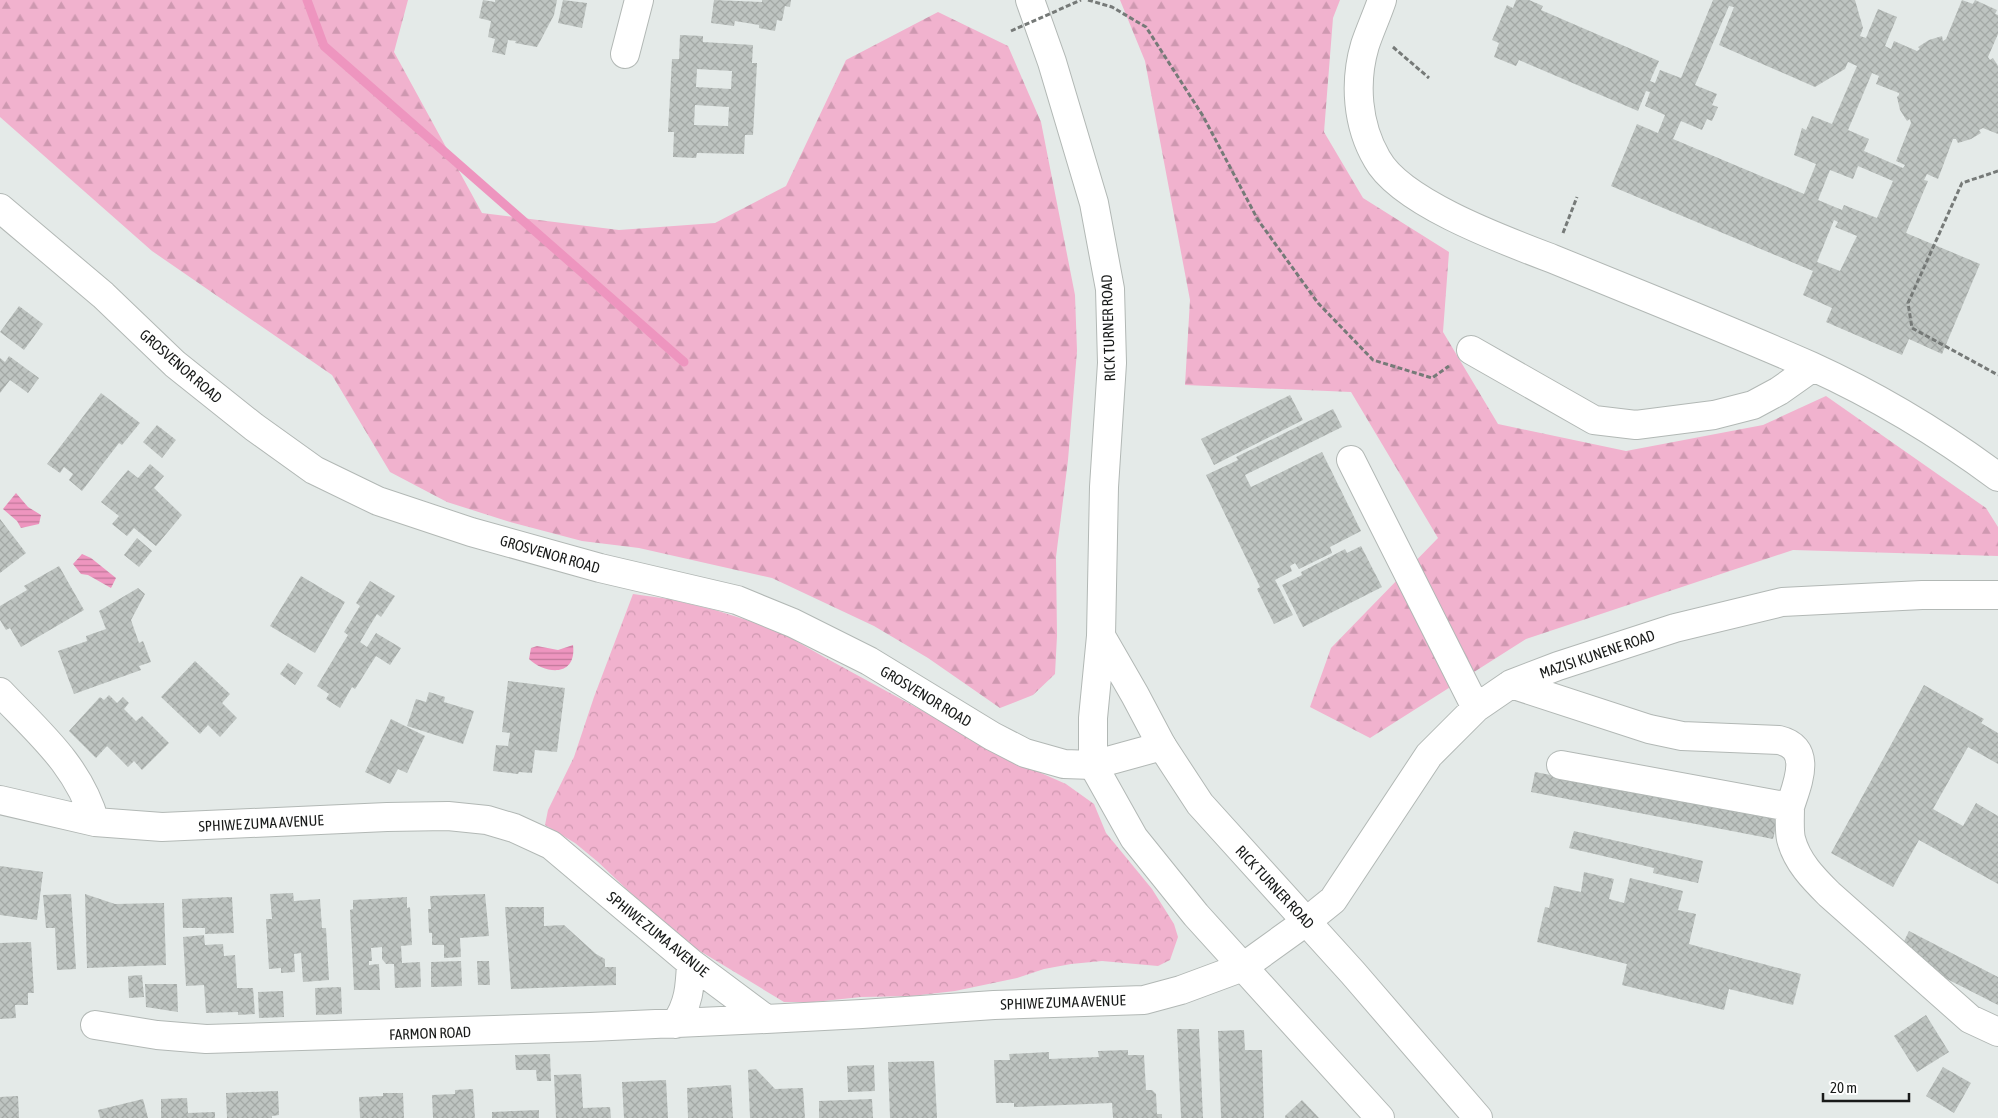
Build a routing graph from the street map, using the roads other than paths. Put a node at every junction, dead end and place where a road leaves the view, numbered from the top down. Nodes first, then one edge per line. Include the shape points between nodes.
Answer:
1 (639, 0) edge
2 (1030, 0) edge
3 (1382, 0) edge
4 (625, 54) dead end
5 (0, 208) edge
6 (1471, 350) dead end
7 (1813, 367) junction
8 (1351, 460) dead end
9 (1998, 477) edge
10 (1998, 595) edge
11 (1101, 636) junction
12 (1511, 684) junction
13 (0, 692) edge
14 (1476, 708) junction
15 (1162, 746) junction
16 (1093, 765) junction
17 (1561, 765) dead end
18 (0, 800) edge
19 (1790, 808) junction
20 (95, 822) junction
21 (1307, 922) junction
22 (691, 963) junction
23 (1244, 967) junction
24 (766, 1019) junction
25 (675, 1024) junction
26 (95, 1025) dead end
27 (1998, 1032) edge
28 (1380, 1118) edge
29 (1478, 1118) edge

1 - 4 street
2 - 11 street, RICK TURNER ROAD via 1094,203 1110,290 1112,363 1104,487
3 - 7 street via 1365,46 1358,92 1368,140 1377,160 1391,177 1441,210 1494,236
5 - 16 street, GROSVENOR ROAD via 103,295 175,364 314,470 378,501 471,532 600,568 737,600 869,661 1025,753 1064,764
6 - 7 street via 1594,420 1636,425 1714,415 1753,405
7 - 9 street via 1942,437
8 - 14 street
10 - 12 street, MAZISI KUNENE ROAD via 1782,602 1675,628
11 - 15 street, RICK TURNER ROAD
11 - 16 street, RICK TURNER ROAD via 1093,718
12 - 14 street, MAZISI KUNENE ROAD
12 - 19 street via 1649,729 1682,736 1786,741 1795,749 1801,767
13 - 20 street via 67,763 90,803
14 - 21 street, MAZISI KUNENE ROAD via 1429,755 1333,900
15 - 16 street, GROSVENOR ROAD
15 - 21 street, RICK TURNER ROAD via 1200,804
16 - 23 street, RICK TURNER ROAD via 1134,838 1196,915
17 - 19 street
18 - 20 street, SPHIWE ZUMA AVENUE
19 - 27 street via 1791,838 1808,873 1970,1019
20 - 22 street, SPHIWE ZUMA AVENUE via 162,827 387,817 448,816 487,820 514,828 551,846
21 - 23 street, SPHIWE ZUMA AVENUE
21 - 29 street, RICK TURNER ROAD
22 - 24 street, SPHIWE ZUMA AVENUE
22 - 25 street via 687,1002
23 - 24 street, SPHIWE ZUMA AVENUE via 1144,1000 994,1005
23 - 28 street, RICK TURNER ROAD
24 - 25 street, FARMON ROAD
25 - 26 street, FARMON ROAD via 206,1039

